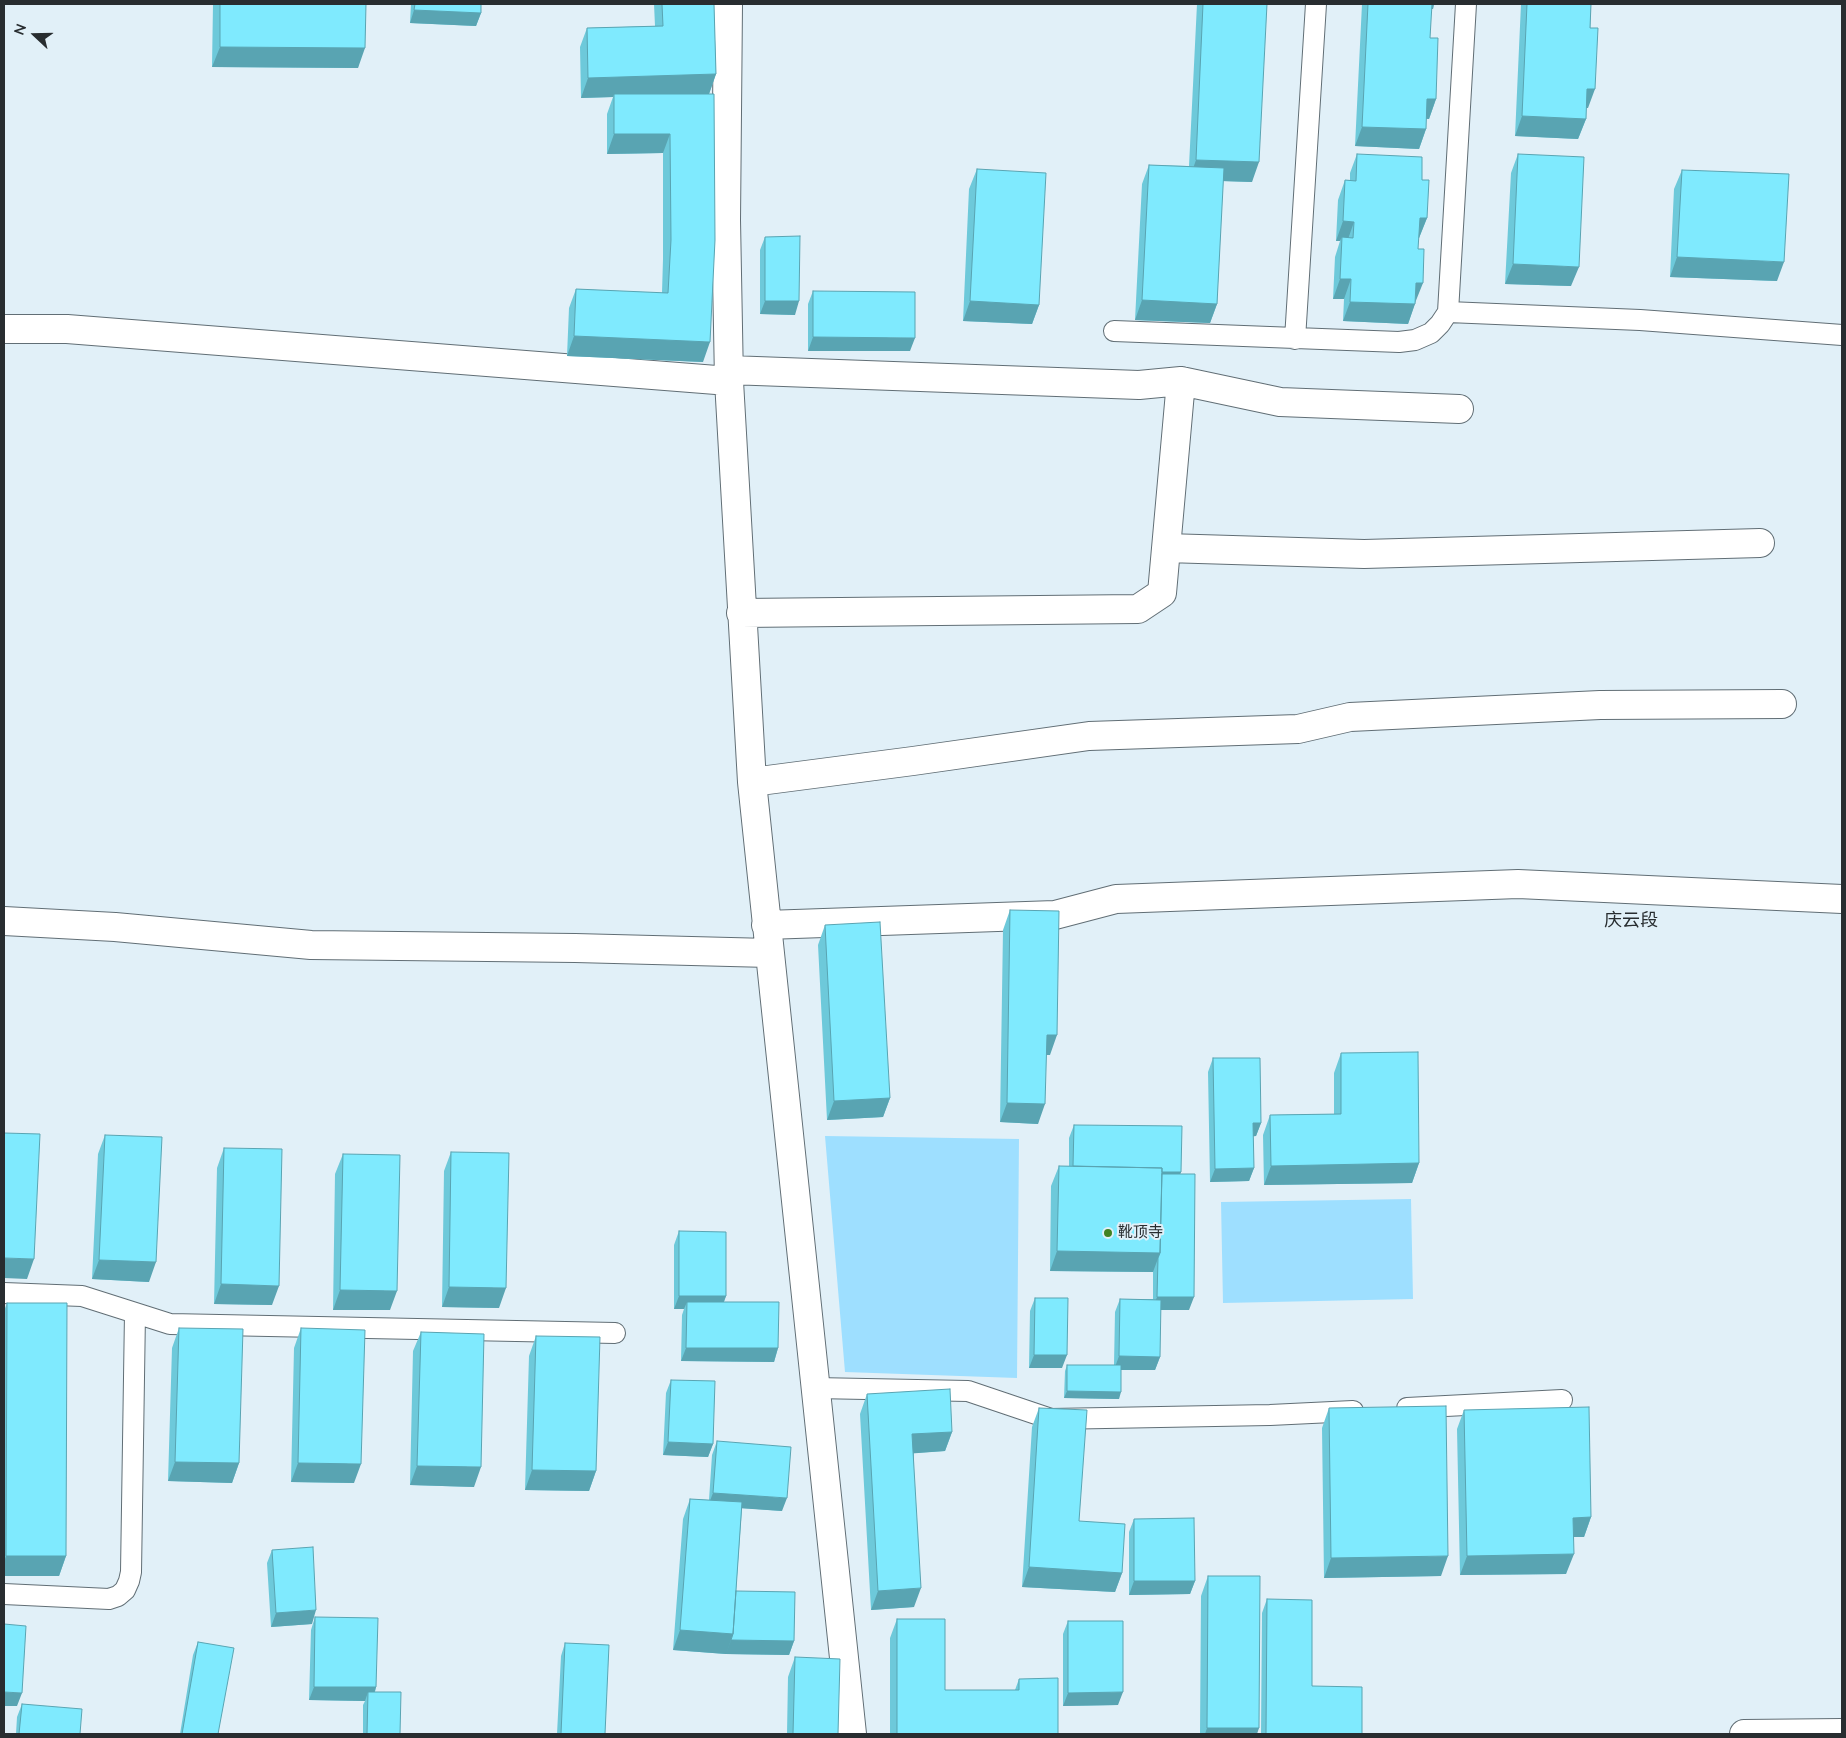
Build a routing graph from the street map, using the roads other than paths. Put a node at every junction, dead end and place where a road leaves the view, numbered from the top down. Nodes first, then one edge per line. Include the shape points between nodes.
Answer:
1 (728, 4) edge
2 (1316, 4) edge
3 (1466, 4) edge
4 (1448, 312) junction
5 (4, 329) edge
6 (1114, 331) dead end
7 (1842, 335) edge
8 (1295, 339) junction
9 (729, 375) junction
10 (1181, 381) junction
11 (1459, 409) dead end
12 (1760, 542) dead end
13 (1166, 548) junction
14 (741, 613) junction
15 (1782, 704) dead end
16 (752, 782) junction
17 (1842, 899) edge
18 (4, 921) edge
19 (766, 925) junction
20 (769, 952) junction
21 (4, 1293) edge
22 (134, 1313) junction
23 (615, 1333) dead end
24 (815, 1388) junction
25 (1562, 1400) dead end
26 (4, 1594) edge
27 (1842, 1732) edge
28 (852, 1734) edge
29 (1744, 1734) edge

1 - 9 street via 726,220
2 - 8 lane
3 - 4 lane
4 - 7 lane via 1640,320
4 - 8 lane via 1431,333 1415,340
5 - 9 street via 67,329
6 - 8 lane
9 - 10 street via 1139,385
9 - 14 street
10 - 11 street via 1280,402
10 - 13 street
12 - 13 street via 1364,554
13 - 14 street via 1162,593 1138,609
14 - 16 street
15 - 16 street via 1590,705 1350,717 1298,729 1089,736
16 - 19 street
17 - 19 street via 1518,884 1116,900 1055,915
18 - 20 street via 115,926 311,945
19 - 20 street
20 - 24 street
21 - 22 lane via 82,1296
22 - 23 lane via 170,1324
22 - 26 lane via 131,1572 125,1590 110,1599
24 - 25 lane via 968,1391 1051,1419 1270,1415
24 - 28 street
27 - 29 street

